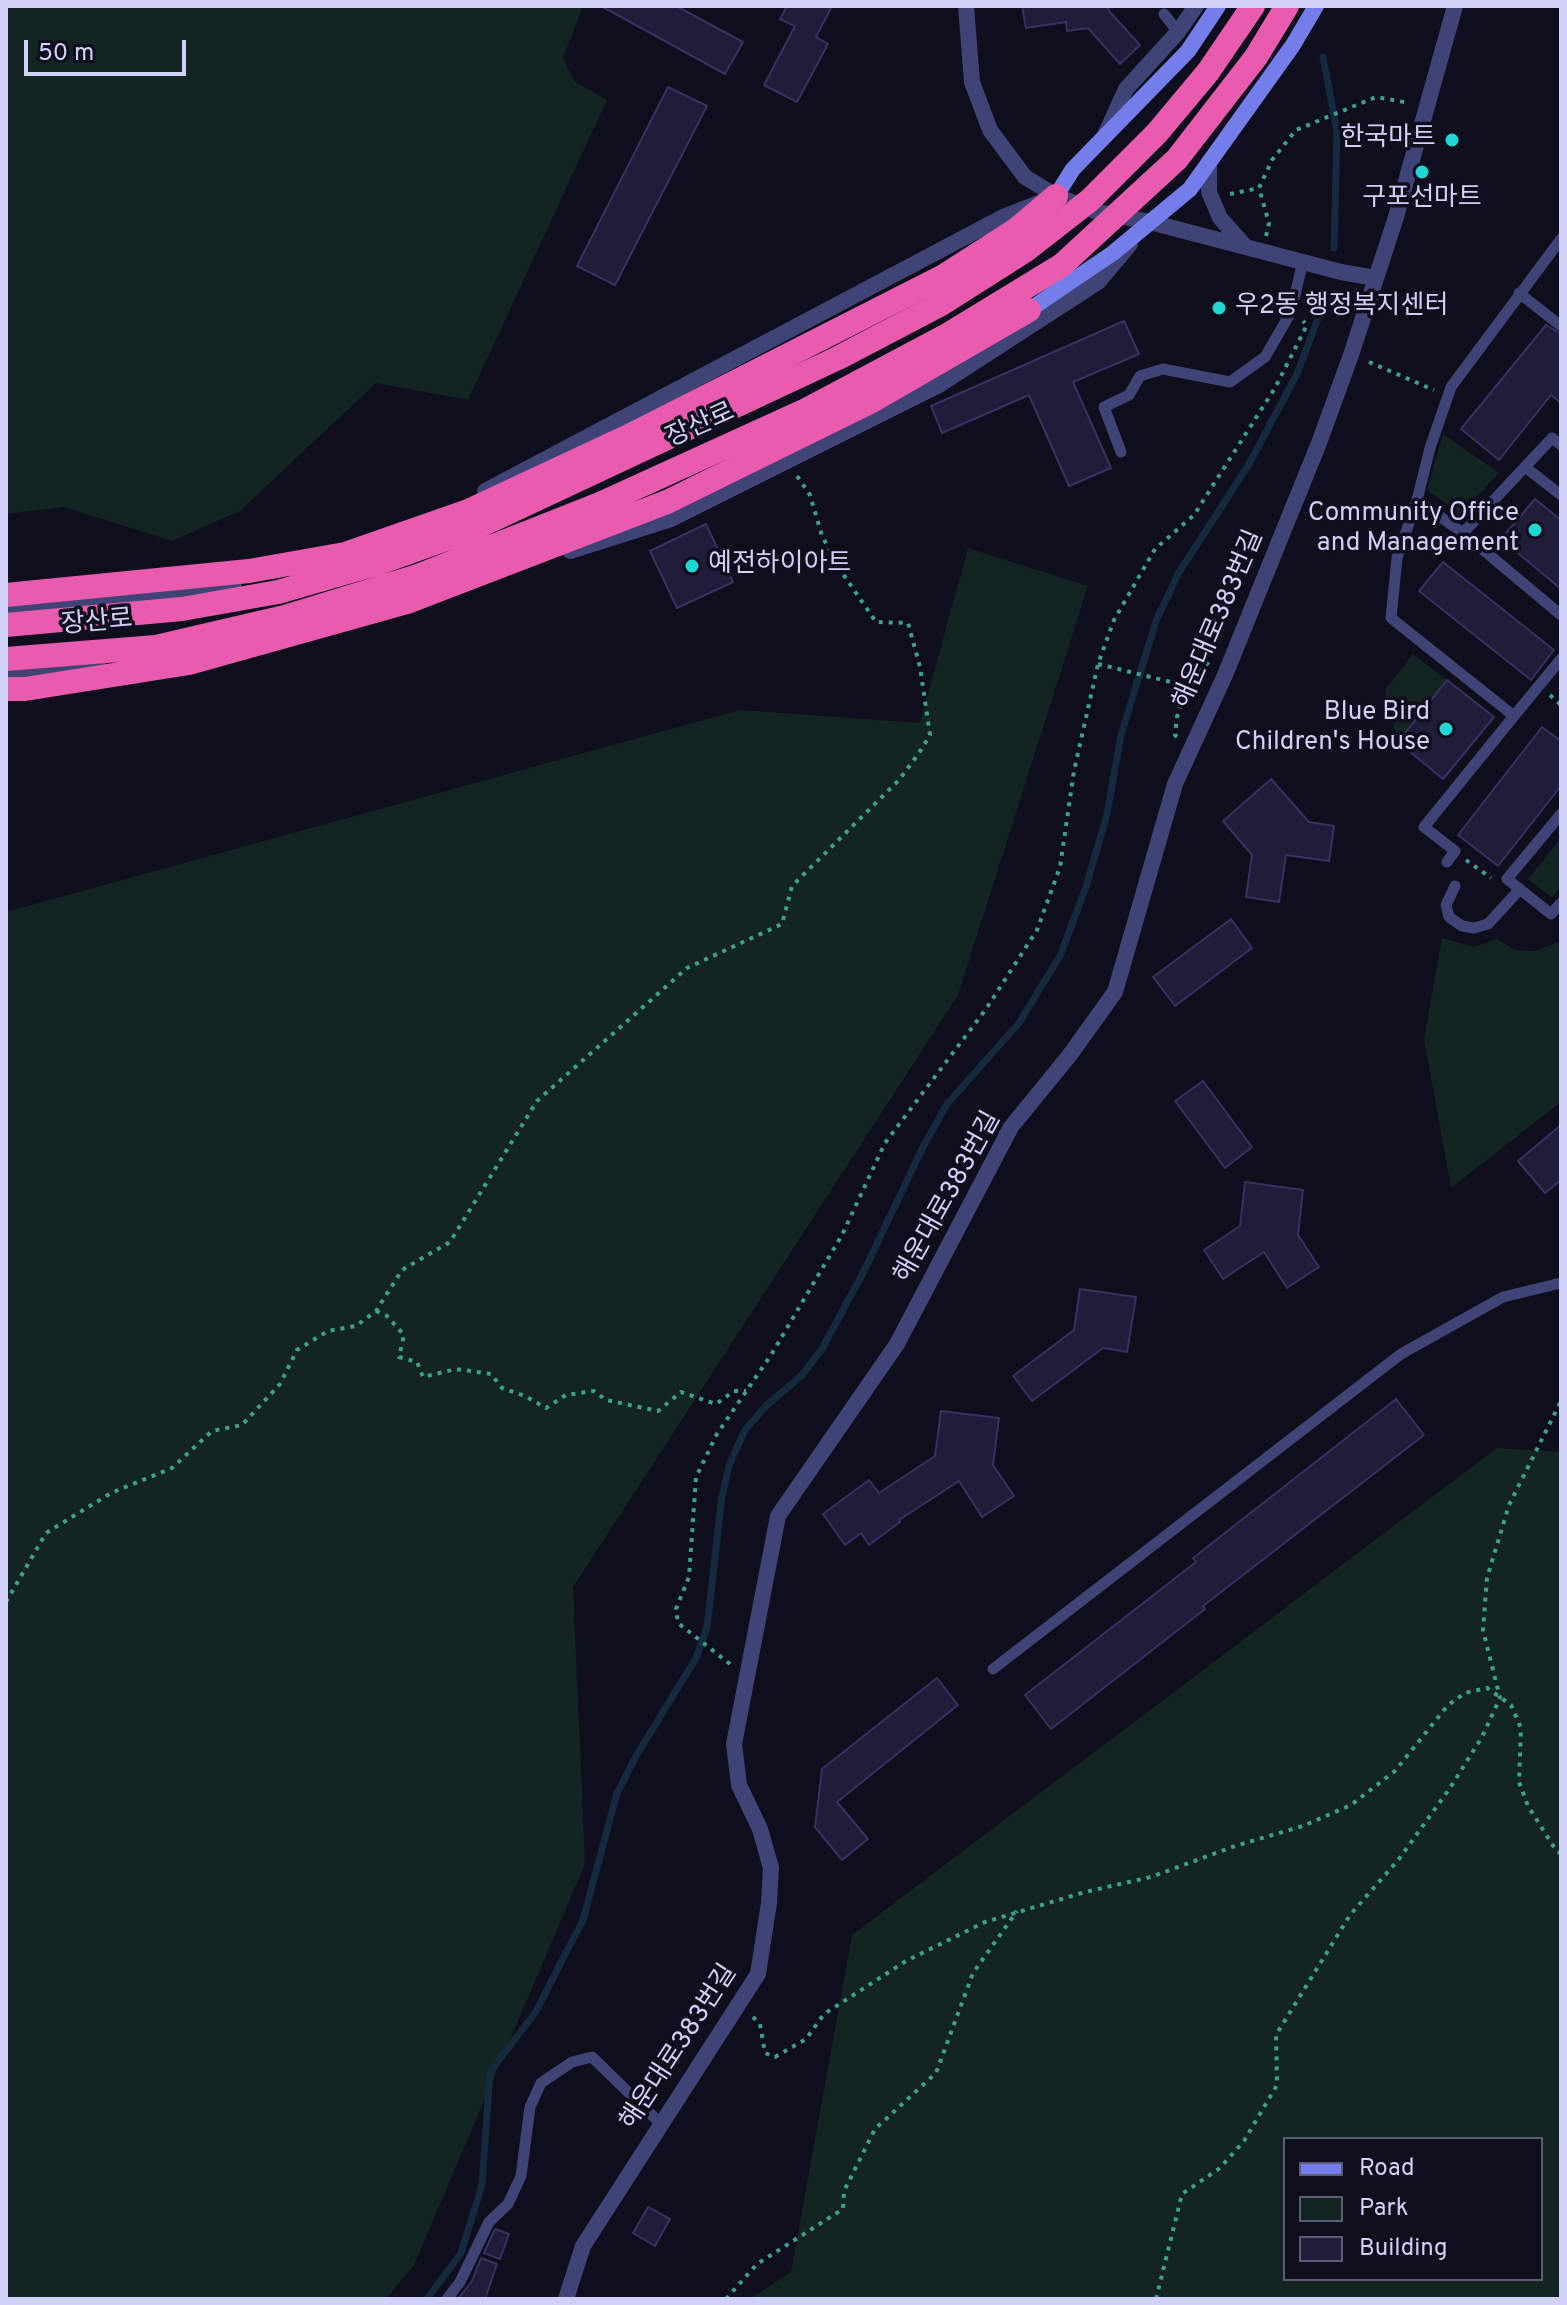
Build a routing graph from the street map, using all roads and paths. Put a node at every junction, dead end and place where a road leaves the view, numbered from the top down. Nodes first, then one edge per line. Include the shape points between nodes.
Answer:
1 (966, 6) edge
2 (1196, 6) edge
3 (1218, 6) edge
4 (1253, 6) edge
5 (1287, 6) edge
6 (1316, 6) edge
7 (1455, 6) edge
8 (1164, 14) dead end
9 (1178, 32) junction
10 (1428, 107) junction
11 (1105, 137) junction
12 (1209, 162) junction
13 (1056, 196) junction
14 (1150, 222) junction
15 (1561, 239) edge
16 (1245, 246) junction
17 (1263, 250) junction
18 (1303, 261) junction
19 (1375, 278) junction
20 (1519, 293) junction
21 (1029, 310) joint
22 (1291, 312) junction
23 (1561, 326) edge
24 (1351, 355) junction
25 (1448, 395) junction
26 (1561, 445) edge
27 (1121, 452) dead end
28 (787, 463) junction
29 (1525, 467) junction
30 (1561, 495) edge
31 (1417, 500) junction
32 (1463, 533) junction
33 (358, 561) junction
34 (6, 595) edge
35 (370, 595) junction
36 (6, 607) edge
37 (1561, 615) edge
38 (6, 625) edge
39 (6, 659) edge
40 (1561, 659) edge
41 (1231, 660) junction
42 (1098, 664) junction
43 (6, 675) edge
44 (1187, 686) junction
45 (6, 689) edge
46 (1514, 716) junction
47 (1190, 750) junction
48 (1561, 814) edge
49 (1455, 851) junction
50 (1447, 862) dead end
51 (1507, 879) junction
52 (1455, 886) dead end
53 (1520, 889) junction
54 (1561, 903) edge
55 (1561, 1284) edge
56 (376, 1311) junction
57 (746, 1391) junction
58 (1561, 1401) edge
59 (6, 1602) edge
60 (735, 1668) dead end
61 (993, 1669) dead end
62 (1500, 1698) junction
63 (1561, 1853) edge
64 (1018, 1911) junction
65 (738, 2004) junction
66 (661, 2124) junction
67 (447, 2299) edge
68 (566, 2299) edge
69 (726, 2299) edge
70 (1156, 2299) edge

1 - 13 street via 972,82 990,130 1025,177
2 - 9 street
3 - 11 main road via 1188,51
4 - 38 highway, 장산로, bridge via 1157,133 1090,200 1026,250 941,304 838,358 471,530 379,563 278,592 182,609
5 - 39 highway, 장산로, bridge via 1256,57 1177,159 1062,265 949,334 804,411 600,504 418,576 156,647
6 - 12 main road
7 - 10 street, 해운대로383번길
8 - 9 lane
9 - 11 street via 1126,89
10 - 17 path via 1376,97 1296,130 1272,160 1259,188 1269,223
10 - 19 street, 해운대로383번길
11 - 13 main road via 1073,169
12 - 14 main road via 1190,189
12 - 16 street via 1209,192 1220,218
13 - 14 street via 1098,212
13 - 33 street via 1003,217
13 - 34 highway, bridge via 1017,229 942,277 468,511 345,554 249,571
14 - 16 street
14 - 21 main road
14 - 28 street via 1098,282 939,385
15 - 20 lane
16 - 17 street
17 - 18 street
18 - 19 street
18 - 22 lane
19 - 24 street, 해운대로383번길
20 - 23 lane
20 - 25 lane
21 - 45 highway, bridge via 870,402 667,502 407,602 189,663
22 - 27 lane via 1265,357 1230,382 1163,369 1140,376 1129,395 1104,407
22 - 42 path via 1307,325 1275,388 1194,515 1155,549 1114,620
24 - 25 path
24 - 41 street, 해운대로383번길
25 - 31 lane
26 - 29 lane via 1552,438
28 - 35 street via 657,524 513,569
28 - 56 path via 810,495 822,536 841,571 876,622 908,623 930,735 899,780 792,886 782,924 687,968 537,1101 450,1242 402,1270
29 - 30 lane
29 - 32 lane
31 - 32 lane
31 - 46 lane via 1397,558 1391,618
32 - 37 lane
33 - 35 street
33 - 36 street via 176,593
35 - 43 street via 190,653
40 - 46 lane
41 - 44 path via 1214,658
41 - 47 street, 해운대로383번길
42 - 44 path
42 - 57 path via 1060,867 1037,930 986,1009 885,1143 842,1235
44 - 47 path via 1175,735
46 - 49 lane via 1424,827
47 - 65 street, 해운대로383번길 via 1175,784 1115,992 1011,1127 897,1344 778,1516 734,1744 739,1785 771,1868 758,1974
48 - 51 lane
49 - 50 lane
49 - 51 path via 1490,879 1497,871
51 - 53 lane
52 - 53 lane via 1446,905 1449,917 1474,928 1488,924
53 - 54 lane via 1551,914
55 - 61 lane via 1503,1297 1401,1354
56 - 57 path via 404,1335 399,1357 417,1362 423,1377 456,1369 491,1374 502,1388 546,1408 566,1395 594,1391 606,1400 658,1411 681,1392 716,1404 734,1391
56 - 59 path via 356,1326 328,1331 297,1350 280,1384 242,1425 212,1431 172,1468 111,1493 46,1533
57 - 60 path via 696,1477 689,1577 676,1609 678,1623
58 - 62 path via 1509,1505 1487,1578 1483,1630
62 - 63 path via 1511,1705 1521,1728 1519,1782 1528,1806
62 - 64 path via 1487,1688 1465,1693 1448,1705 1395,1771 1351,1805 1151,1877
62 - 70 path via 1450,1788 1350,1915 1276,2035 1277,2085 1244,2141 1220,2168 1182,2194
64 - 65 path via 906,1961 824,2014 806,2039 775,2057 765,2053 760,2024
64 - 69 path via 973,1973 936,2073 875,2129 844,2191 843,2209 757,2264
65 - 66 street, 해운대로383번길
66 - 67 lane via 592,2057 572,2062 541,2083 530,2107 521,2176
66 - 68 street, 해운대로383번길 via 583,2246

